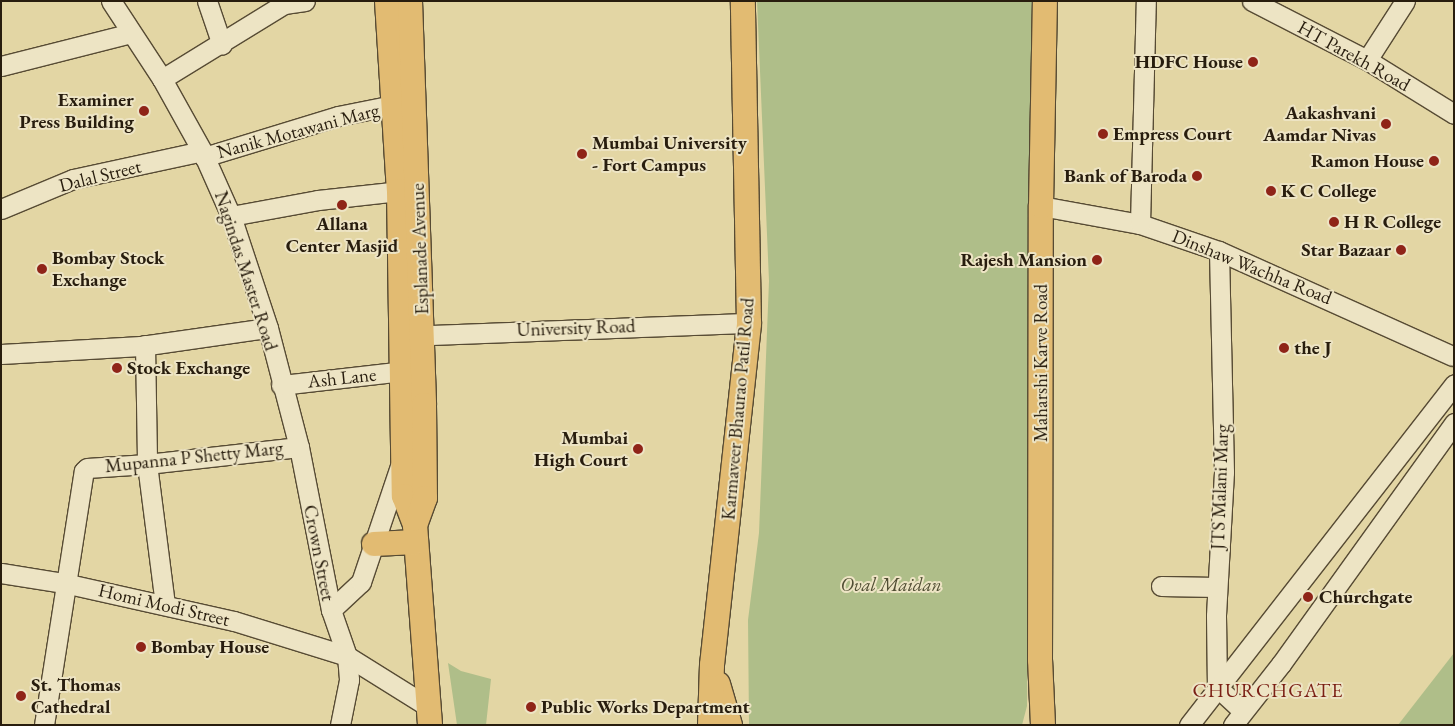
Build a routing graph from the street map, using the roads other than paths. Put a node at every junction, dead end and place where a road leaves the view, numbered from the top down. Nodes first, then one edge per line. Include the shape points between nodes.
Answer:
1 (111, 1) edge
2 (207, 1) edge
3 (305, 1) edge
4 (410, 1) edge
5 (1045, 1) edge
6 (1059, 1) edge
7 (1146, 1) edge
8 (1252, 1) edge
9 (1405, 1) edge
10 (283, 3) edge
11 (389, 3) edge
12 (741, 7) edge
13 (131, 33) junction
14 (222, 45) junction
15 (1367, 60) junction
16 (1, 66) edge
17 (162, 79) junction
18 (392, 105) junction
19 (1454, 114) edge
20 (203, 154) junction
21 (399, 191) junction
22 (1048, 206) junction
23 (1, 209) edge
24 (231, 216) junction
25 (1140, 224) junction
26 (1219, 251) junction
27 (749, 323) junction
28 (268, 328) junction
29 (413, 336) junction
30 (145, 345) junction
31 (1, 354) edge
32 (1453, 355) edge
33 (404, 371) junction
34 (1454, 380) edge
35 (1454, 384) edge
36 (281, 385) junction
37 (414, 405) junction
38 (1454, 424) edge
39 (299, 447) junction
40 (404, 456) junction
41 (147, 464) junction
42 (416, 533) junction
43 (374, 544) junction
44 (1309, 570) junction
45 (1, 573) edge
46 (64, 583) junction
47 (1161, 586) dead end
48 (1217, 587) junction
49 (1334, 590) junction
50 (165, 605) junction
51 (331, 610) junction
52 (347, 656) junction
53 (712, 665) junction
54 (1217, 687) junction
55 (429, 716) edge
56 (1238, 718) edge
57 (44, 725) edge
58 (340, 725) edge
59 (710, 725) edge
60 (730, 725) edge
61 (1043, 725) edge
62 (1058, 725) edge
63 (1189, 725) edge

1 - 13 street, Nagindas Master Road
2 - 14 street
3 - 10 street
4 - 29 main road, Esplanade Avenue
5 - 22 main road, Maharshi Karve Road
6 - 22 main road, Maharshi Karve Road
7 - 25 street
8 - 15 street, HT Parekh Road
9 - 15 street
10 - 14 street via 244,26
11 - 18 main road
12 - 27 main road, Karmaveer Bhaurao Patil Road
13 - 16 street
13 - 17 street, Nagindas Master Road
14 - 17 street
15 - 19 street, HT Parekh Road
17 - 20 street, Nagindas Master Road
18 - 20 street, Nanik Motawani Marg via 338,116
18 - 21 main road
20 - 23 street, Dalal Street via 73,179
20 - 24 street, Nagindas Master Road
21 - 24 street via 318,200
21 - 29 main road
22 - 25 street, Dinshaw Wachha Road
22 - 61 main road, Maharshi Karve Road via 1040,660
22 - 62 main road, Maharshi Karve Road
24 - 28 street, Nagindas Master Road
25 - 26 street, Dinshaw Wachha Road
26 - 32 street, Dinshaw Wachha Road
26 - 48 street, JTS Malani Marg via 1224,472
27 - 29 street, University Road
27 - 53 main road, Karmaveer Bhaurao Patil Road
28 - 30 street
28 - 36 street, Nagindas Master Road
29 - 33 main road
29 - 37 main road, Esplanade Avenue
30 - 31 street
30 - 41 street
32 - 34 street via 1451,368
33 - 36 street, Ash Lane
33 - 37 main road
35 - 44 street
36 - 39 street, Nagindas Master Road
37 - 40 main road
37 - 42 main road, Esplanade Avenue via 425,498
38 - 49 street
39 - 41 street, Mupanna P Shetty Marg
39 - 51 street, Crown Street
40 - 42 main road via 404,496
40 - 43 street
41 - 46 street, Mupanna P Shetty Marg via 87,468 84,471
41 - 50 street
42 - 43 main road
42 - 55 main road
43 - 51 street via 361,582
44 - 49 street
44 - 54 street
45 - 46 street, Homi Modi Street
46 - 50 street, Homi Modi Street
46 - 57 street
47 - 48 street
48 - 54 street, JTS Malani Marg
49 - 56 street
50 - 52 street, Homi Modi Street via 234,621
51 - 52 street, Crown Street
52 - 55 street, Homi Modi Street
52 - 58 street via 349,680
53 - 59 main road, Karmaveer Bhaurao Patil Road
53 - 60 main road
54 - 56 street
54 - 63 street

